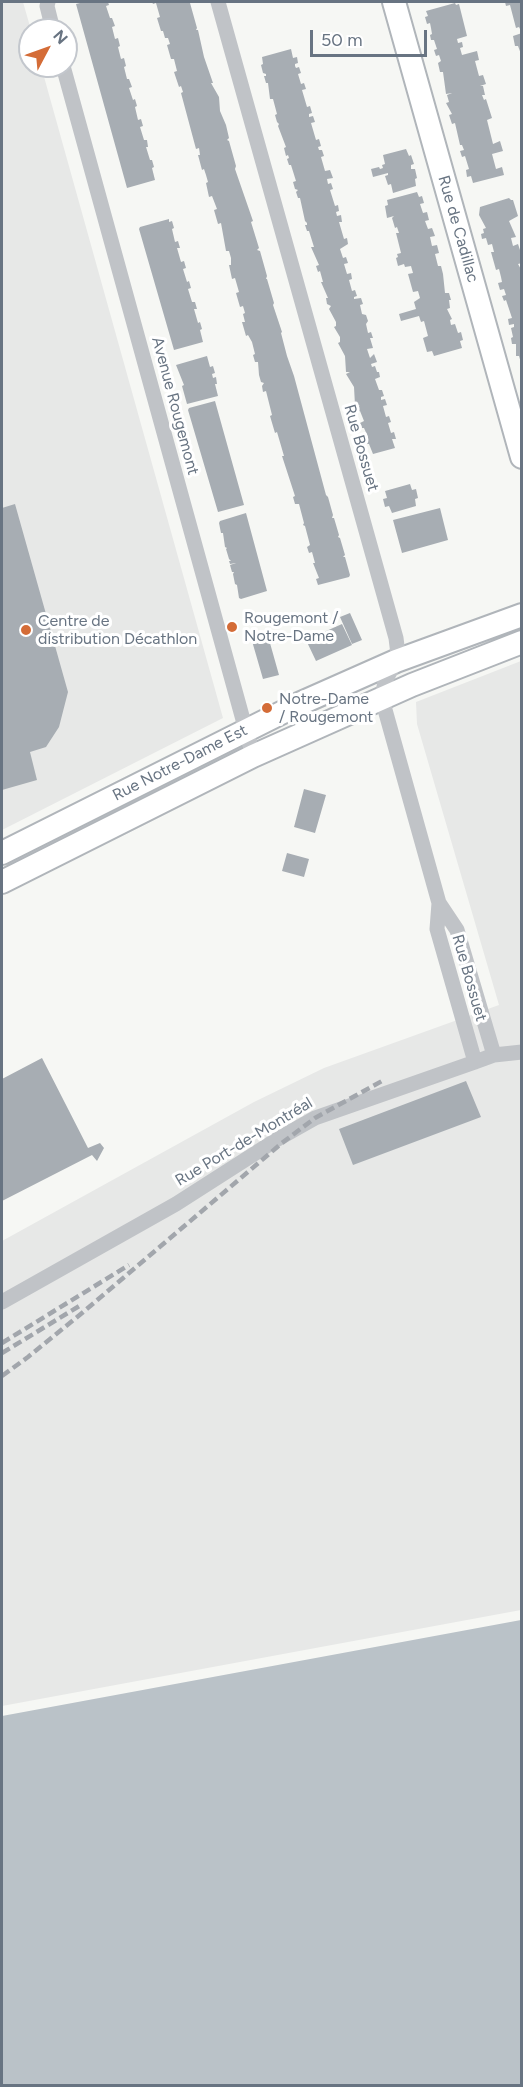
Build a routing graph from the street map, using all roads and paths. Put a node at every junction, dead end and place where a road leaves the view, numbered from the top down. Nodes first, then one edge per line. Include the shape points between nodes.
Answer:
1 (48, 2) edge
2 (218, 2) edge
3 (394, 2) edge
4 (50, 18) edge
5 (66, 78) edge
6 (522, 457) edge
7 (522, 615) edge
8 (522, 642) edge
9 (396, 662) junction
10 (382, 699) junction
11 (246, 730) junction
12 (253, 756) junction
13 (5, 852) edge
14 (11, 877) edge
15 (439, 903) junction
16 (522, 1052) edge
17 (494, 1056) junction
18 (475, 1062) junction
19 (2, 1302) edge

1 - 4 street
2 - 9 street, Rue Bossuet via 396,638
3 - 6 main road, Rue de Cadillac
5 - 11 street, Avenue Rougemont
7 - 9 main road, Rue Notre-Dame Est
8 - 10 main road, Rue Notre-Dame Est
9 - 10 street, Rue Bossuet via 385,681
9 - 11 main road, Rue Notre-Dame Est
10 - 12 main road, Rue Notre-Dame Est
10 - 15 street, Rue Bossuet
11 - 12 street, Avenue Rougemont
11 - 13 main road, Rue Notre-Dame Est
12 - 14 main road, Rue Notre-Dame Est
13 - 14 main road, Rue Notre-Dame Est
15 - 17 street, Rue Bossuet via 457,930
15 - 18 street, Rue Bossuet via 437,928
16 - 17 street, Rue Port-de-Montréal
17 - 18 street, Rue Port-de-Montréal
18 - 19 street, Rue Port-de-Montréal via 315,1118 176,1204

